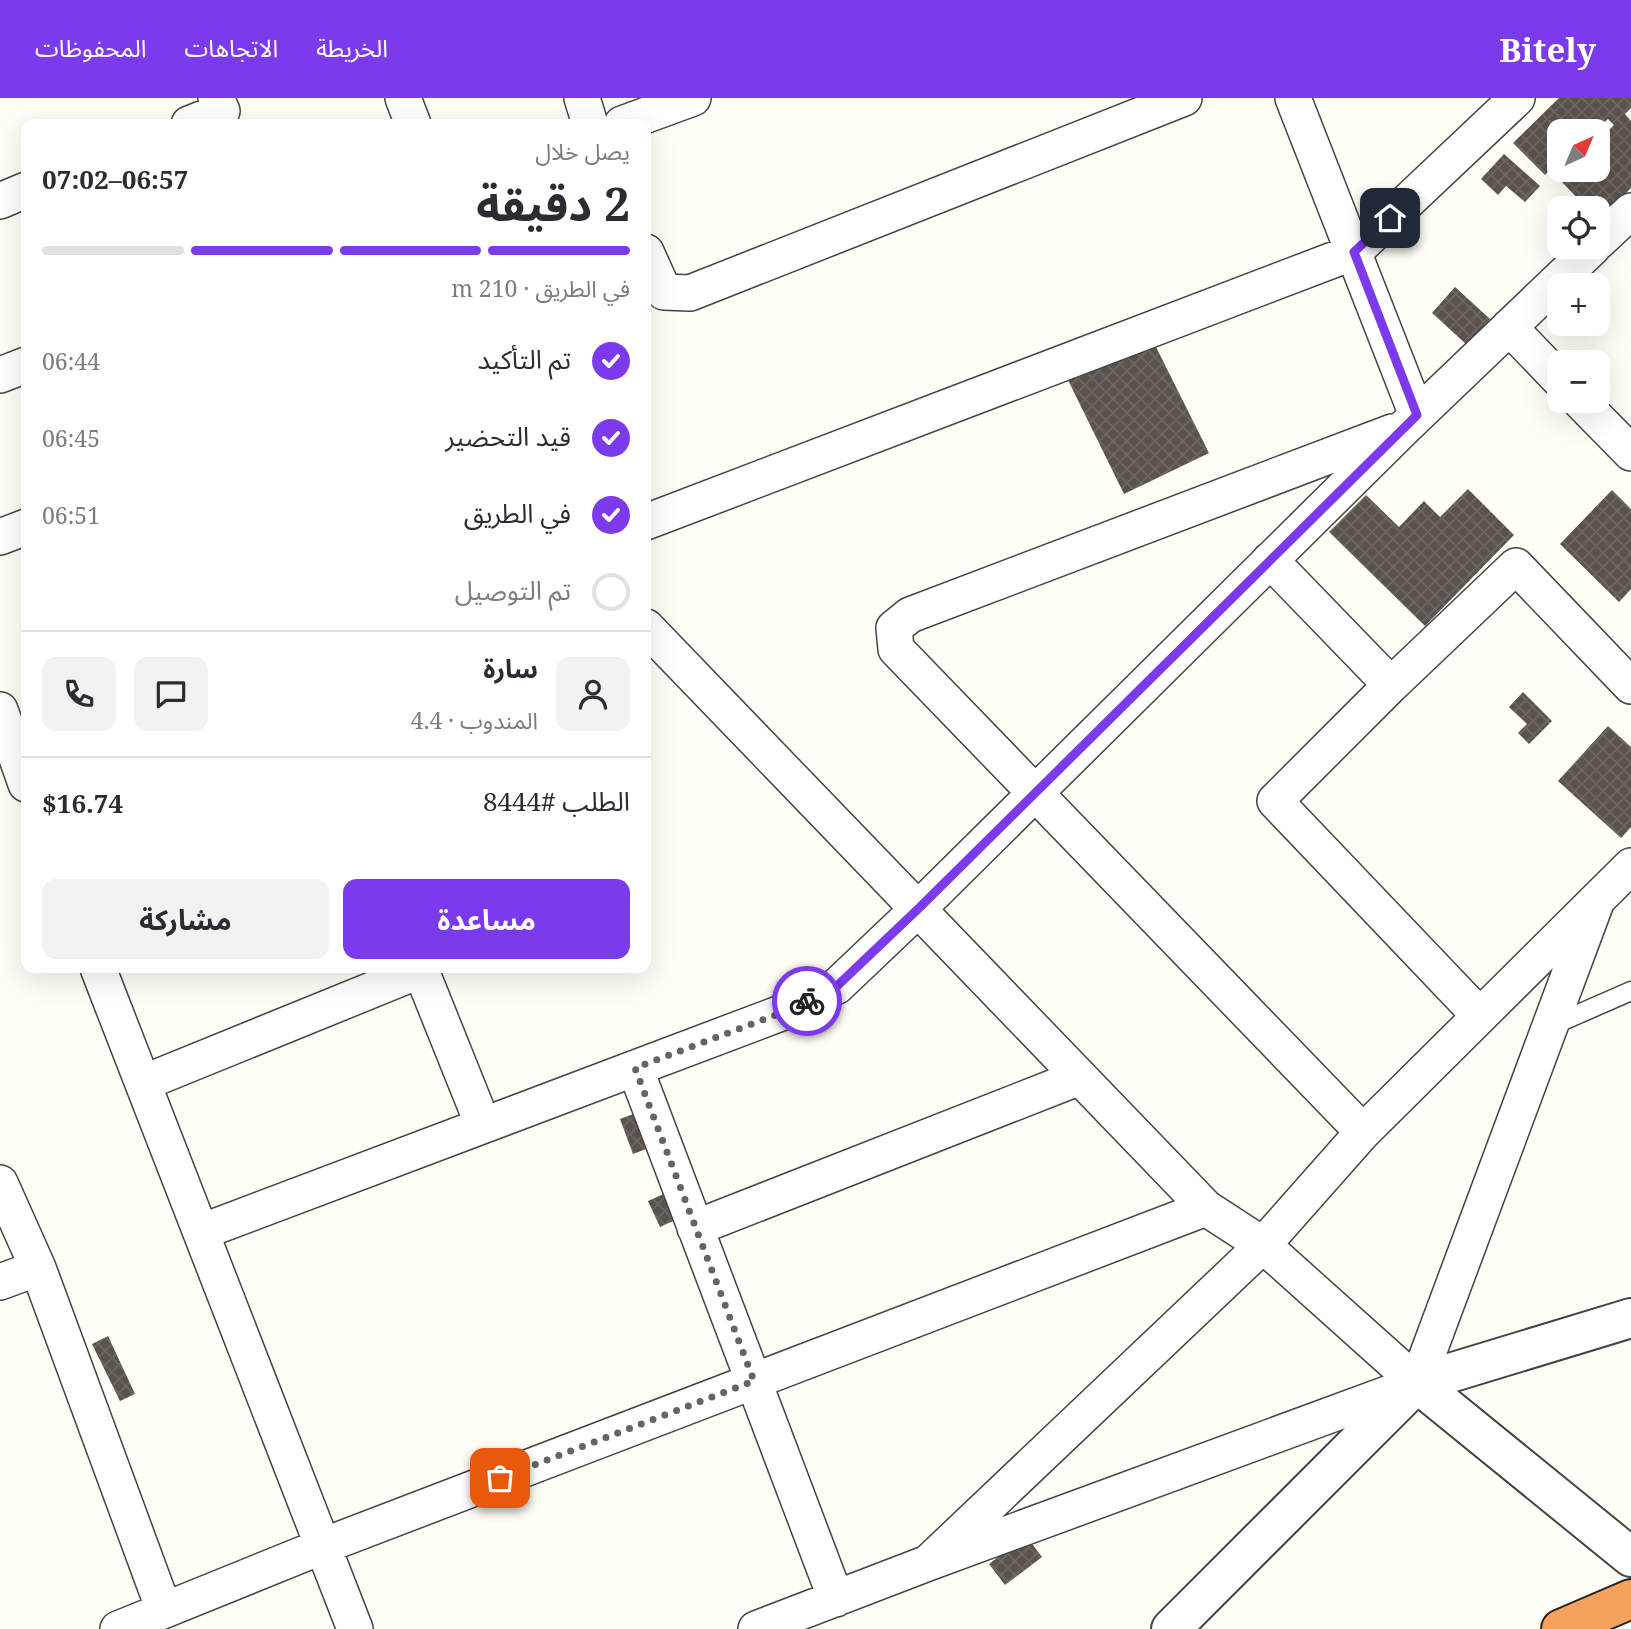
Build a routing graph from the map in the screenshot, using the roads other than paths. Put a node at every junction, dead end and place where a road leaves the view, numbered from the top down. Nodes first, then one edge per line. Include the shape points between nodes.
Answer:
1 (216, 98) edge
2 (404, 98) edge
3 (582, 98) edge
4 (694, 98) edge
5 (1184, 98) edge
6 (1293, 98) edge
7 (1517, 98) edge
8 (202, 119) edge
9 (411, 119) edge
10 (588, 119) edge
11 (636, 119) edge
12 (21, 192) edge
13 (0, 201) edge
14 (1630, 213) edge
15 (1610, 232) edge
16 (1354, 252) junction
17 (1580, 259) edge
18 (651, 263) edge
19 (1509, 327) junction
20 (21, 367) edge
21 (1547, 367) edge
22 (0, 375) edge
23 (1592, 413) edge
24 (1411, 421) junction
25 (1631, 453) edge
26 (651, 520) edge
27 (21, 529) edge
28 (0, 537) edge
29 (1270, 560) junction
30 (651, 632) edge
31 (1391, 685) junction
32 (1631, 686) edge
33 (0, 710) edge
34 (17, 767) edge
35 (1035, 793) junction
36 (1631, 866) edge
37 (1597, 900) junction
38 (918, 909) junction
39 (100, 973) edge
40 (411, 973) edge
41 (423, 973) edge
42 (1631, 991) edge
43 (1479, 1016) junction
44 (1550, 1026) junction
45 (635, 1068) junction
46 (1080, 1077) junction
47 (143, 1083) junction
48 (482, 1125) junction
49 (1363, 1132) junction
50 (0, 1183) edge
51 (1206, 1208) junction
52 (695, 1228) junction
53 (201, 1232) junction
54 (1263, 1245) junction
55 (38, 1268) junction
56 (0, 1282) edge
57 (1631, 1318) edge
58 (754, 1381) junction
59 (1417, 1382) junction
60 (323, 1546) junction
61 (1631, 1557) edge
62 (928, 1563) junction
63 (836, 1598) junction
64 (1631, 1599) edge
65 (164, 1610) junction
66 (118, 1629) edge
67 (355, 1629) edge
68 (756, 1629) edge
69 (1171, 1629) edge
70 (1560, 1629) edge

1 - 8 street via 222,111
2 - 9 street
3 - 10 street
4 - 11 street
5 - 18 street via 690,293 664,292
6 - 16 street
7 - 16 street
12 - 13 street
14 - 15 street
16 - 24 street
16 - 26 street
17 - 19 street
19 - 21 street
19 - 24 street
20 - 22 street
23 - 25 street
24 - 29 street
24 - 35 street via 910,615 894,628 896,649
27 - 28 street
29 - 31 street
29 - 35 street
30 - 38 street
31 - 32 street via 1516,566
31 - 43 street via 1275,801
33 - 34 street
35 - 38 street
35 - 49 street
36 - 37 street
37 - 43 street
37 - 44 street
38 - 45 street via 837,986 789,1010
38 - 46 street
39 - 47 street
40 - 47 street
41 - 48 street
42 - 44 lane
43 - 49 street
44 - 59 street
45 - 48 street
45 - 52 street
46 - 51 street
46 - 52 street
47 - 53 street
48 - 53 street
49 - 54 street
50 - 55 street
51 - 54 street
51 - 58 street
52 - 58 street
53 - 60 street
54 - 59 street
54 - 62 street
55 - 56 street
55 - 65 street
57 - 59 street
58 - 60 street
58 - 63 street
59 - 61 street
59 - 62 street
59 - 69 street
60 - 65 street
60 - 67 street
62 - 63 street
63 - 68 street
64 - 70 highway
65 - 66 street

